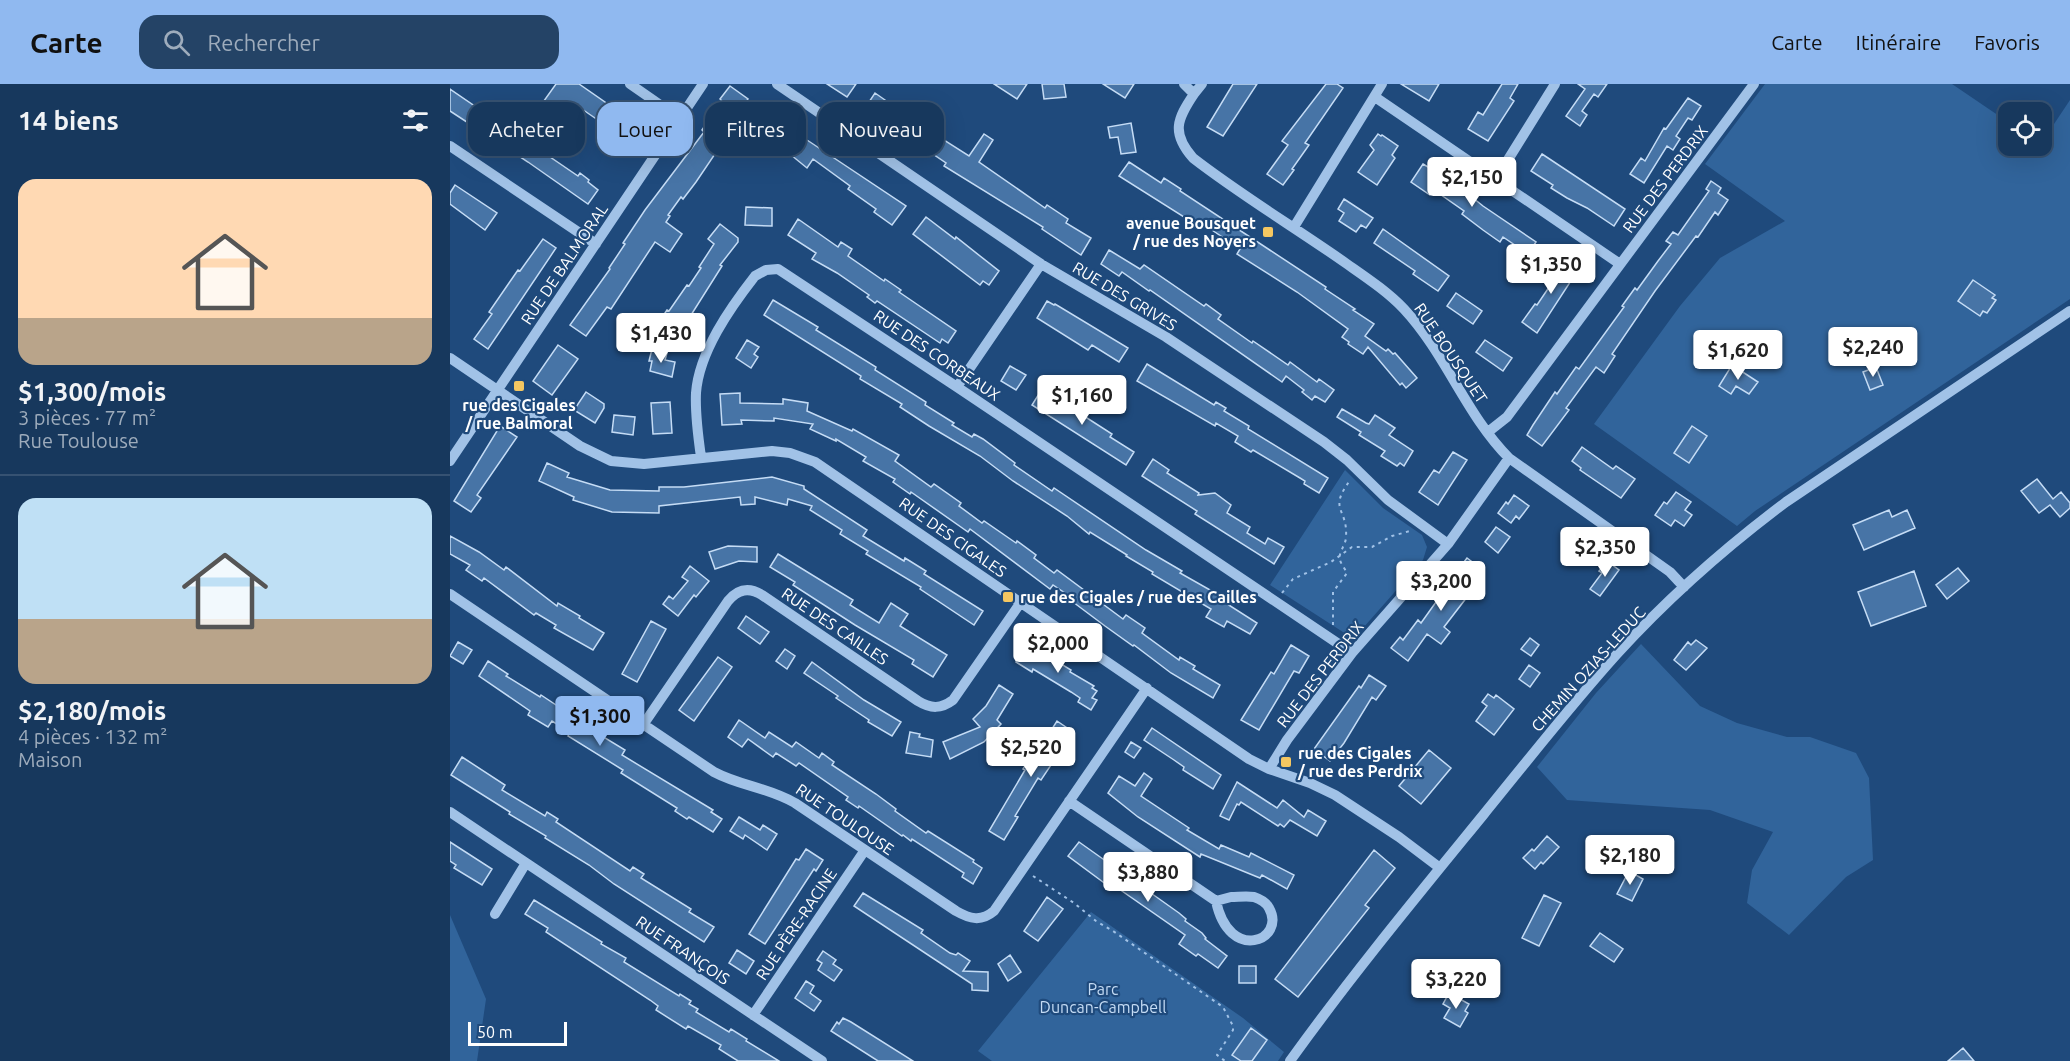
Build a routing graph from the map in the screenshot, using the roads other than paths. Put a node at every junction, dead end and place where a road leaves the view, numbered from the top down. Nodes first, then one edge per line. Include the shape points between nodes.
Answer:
1 (630, 84) edge
2 (703, 84) edge
3 (777, 84) edge
4 (1184, 84) edge
5 (1202, 84) edge
6 (1383, 84) edge
7 (1555, 84) edge
8 (1754, 84) edge
9 (1194, 94) junction
10 (1375, 97) junction
11 (656, 102) edge
12 (690, 102) edge
13 (450, 146) edge
14 (654, 156) edge
15 (1496, 179) junction
16 (1294, 227) junction
17 (596, 244) junction
18 (1041, 264) junction
19 (1620, 264) junction
20 (2070, 311) edge
21 (450, 358) edge
22 (957, 387) junction
23 (498, 390) junction
24 (1488, 432) junction
25 (701, 458) junction
26 (1509, 458) junction
27 (450, 461) edge
28 (1448, 544) junction
29 (1684, 586) junction
30 (450, 594) edge
31 (1021, 602) junction
32 (1352, 652) junction
33 (1147, 688) junction
34 (643, 725) junction
35 (1269, 769) junction
36 (1070, 801) junction
37 (450, 812) edge
38 (865, 850) junction
39 (526, 863) junction
40 (1440, 868) junction
41 (1216, 901) junction
42 (495, 914) dead end
43 (753, 1015) junction
44 (822, 1061) edge
45 (1290, 1061) edge

1 - 11 street
2 - 12 street, RUE DE BALMORAL
3 - 18 street, RUE DES GRIVES
4 - 9 street
5 - 9 street, RUE BOUSQUET
6 - 10 street
7 - 15 street
8 - 19 street, RUE DES PERDRIX
9 - 16 street, RUE BOUSQUET via 1179,123 1184,148 1203,166
10 - 15 street
10 - 16 street
13 - 17 street
14 - 17 street, RUE DE BALMORAL
15 - 19 street
16 - 24 street, RUE BOUSQUET via 1405,310
17 - 23 street, RUE DE BALMORAL
18 - 22 street
18 - 28 street, RUE DES GRIVES via 1185,349 1324,442 1388,500
19 - 24 street, RUE DES PERDRIX via 1507,417
20 - 29 street, CHEMIN OZIAS-LEDUC via 1786,502
21 - 23 street, RUE DES CIGALES
22 - 25 street, RUE DES CORBEAUX via 789,275 778,269 766,270 753,279 704,357 696,401
22 - 32 street, RUE DES CORBEAUX
23 - 25 street, RUE DES CIGALES via 603,458 627,464
23 - 27 street, RUE DE BALMORAL
24 - 26 street, RUE BOUSQUET
25 - 31 street, RUE DES CIGALES via 772,451 815,462
26 - 28 street, RUE DES PERDRIX
26 - 29 street, RUE BOUSQUET via 1670,572
28 - 32 street, RUE DES PERDRIX
29 - 40 street, CHEMIN OZIAS-LEDUC via 1595,679
30 - 34 street, RUE TOULOUSE
31 - 33 street, RUE DES CIGALES
31 - 34 street, RUE DES CAILLES via 953,700 934,707 918,701 762,595 741,591 728,600
32 - 35 street, RUE DES PERDRIX
33 - 35 street, RUE DES CIGALES
33 - 36 street, RUE TOULOUSE
34 - 38 street, RUE TOULOUSE via 724,778 789,799
35 - 40 street, RUE DES CIGALES via 1335,795
36 - 38 street, RUE TOULOUSE via 994,912 987,916 974,919 956,911
36 - 41 street
37 - 39 street, RUE FRANÇOIS
38 - 43 street, RUE PÈRE-RACINE
39 - 42 street
39 - 43 street, RUE FRANÇOIS
40 - 45 street, CHEMIN OZIAS-LEDUC
41 - 41 street via 1224,923 1236,937 1260,939 1270,927 1270,911 1260,899
43 - 44 street, RUE FRANÇOIS

